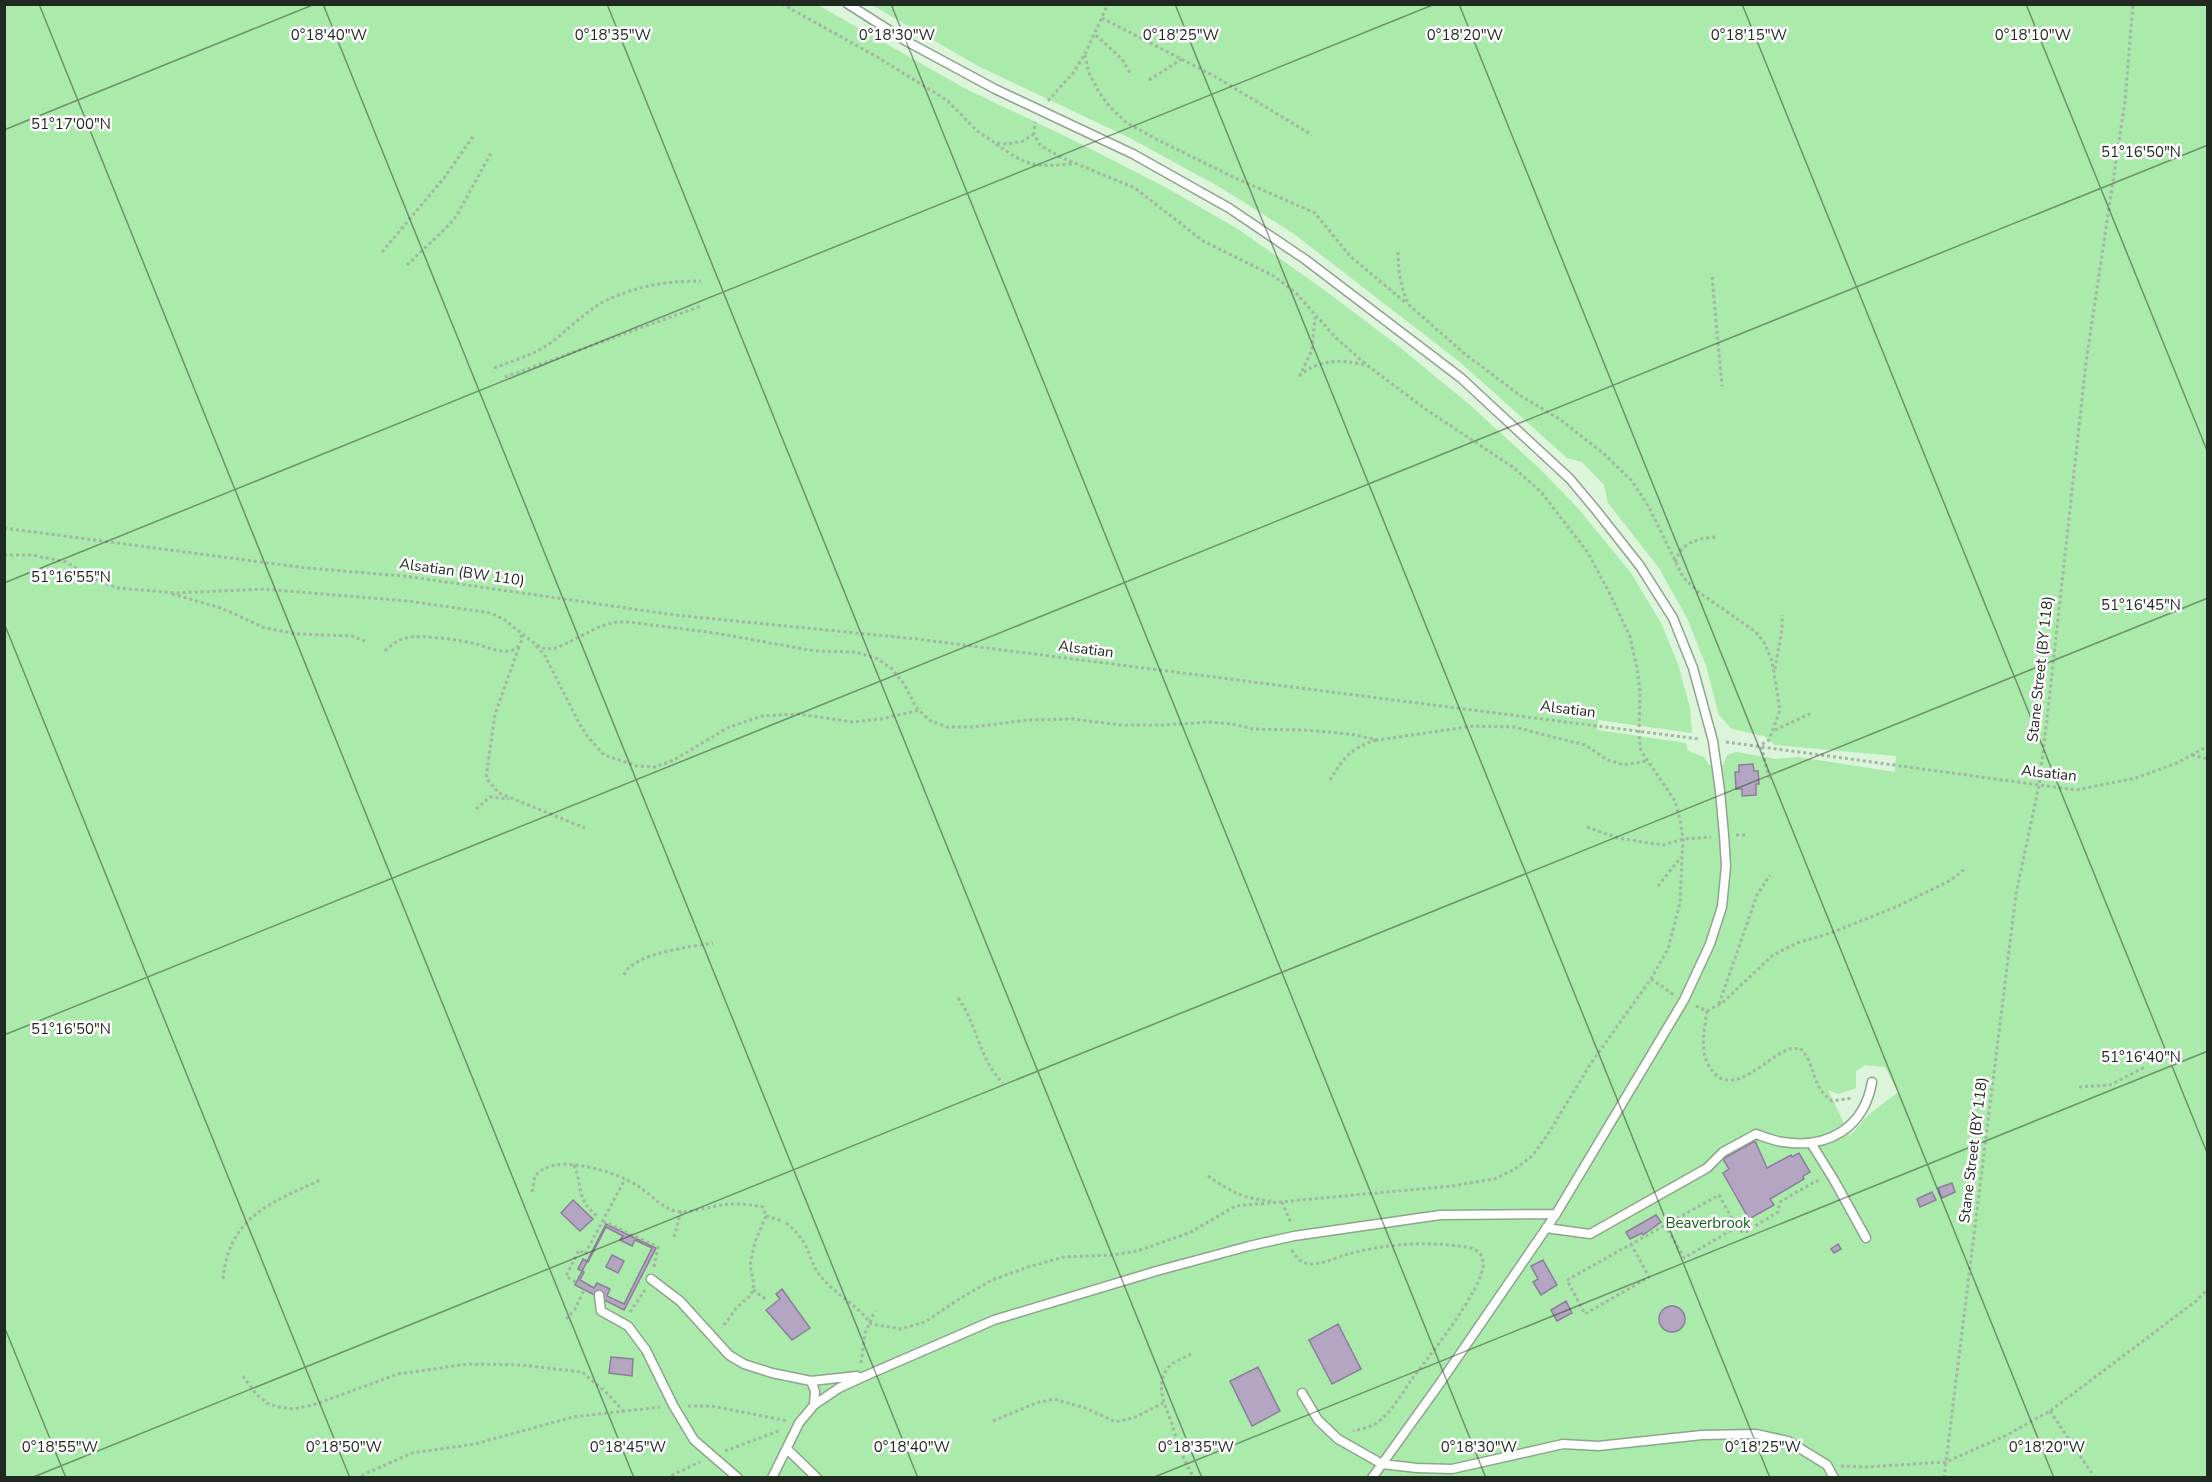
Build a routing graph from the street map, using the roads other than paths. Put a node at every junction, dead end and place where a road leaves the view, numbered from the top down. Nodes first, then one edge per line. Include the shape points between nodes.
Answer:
1 (848, 4) edge
2 (1872, 1082) dead end
3 (1811, 1143) junction
4 (1556, 1214) junction
5 (1546, 1228) junction
6 (1866, 1238) dead end
7 (651, 1279) road end
8 (599, 1295) dead end
9 (865, 1376) junction
10 (811, 1381) junction
11 (1302, 1393) dead end
12 (814, 1405) junction
13 (787, 1449) junction
14 (1382, 1464) junction
15 (738, 1478) edge
16 (772, 1478) edge
17 (817, 1478) edge
18 (1372, 1478) edge
19 (1834, 1478) edge

1 - 4 lane via 906,41 1133,154 1229,208 1306,260 1461,378 1563,472 1640,566 1673,618 1693,668 1713,741 1726,866 1722,907 1684,1000
2 - 3 lane via 1870,1096 1851,1127
3 - 5 lane via 1782,1142 1756,1134 1723,1152 1707,1168 1590,1234
3 - 6 lane
4 - 5 lane
4 - 9 lane via 1440,1215 1294,1236 1171,1267 994,1320
5 - 14 lane
7 - 10 lane via 680,1301 729,1355 772,1373
8 - 15 lane via 601,1311 628,1326 646,1350 694,1440
9 - 10 lane
9 - 12 lane
10 - 12 lane
11 - 14 lane via 1318,1420 1338,1439
12 - 13 lane via 799,1423
13 - 16 lane
13 - 17 lane
14 - 18 lane
14 - 19 lane via 1452,1469 1563,1444 1598,1446 1702,1435 1756,1434 1788,1441 1827,1465

